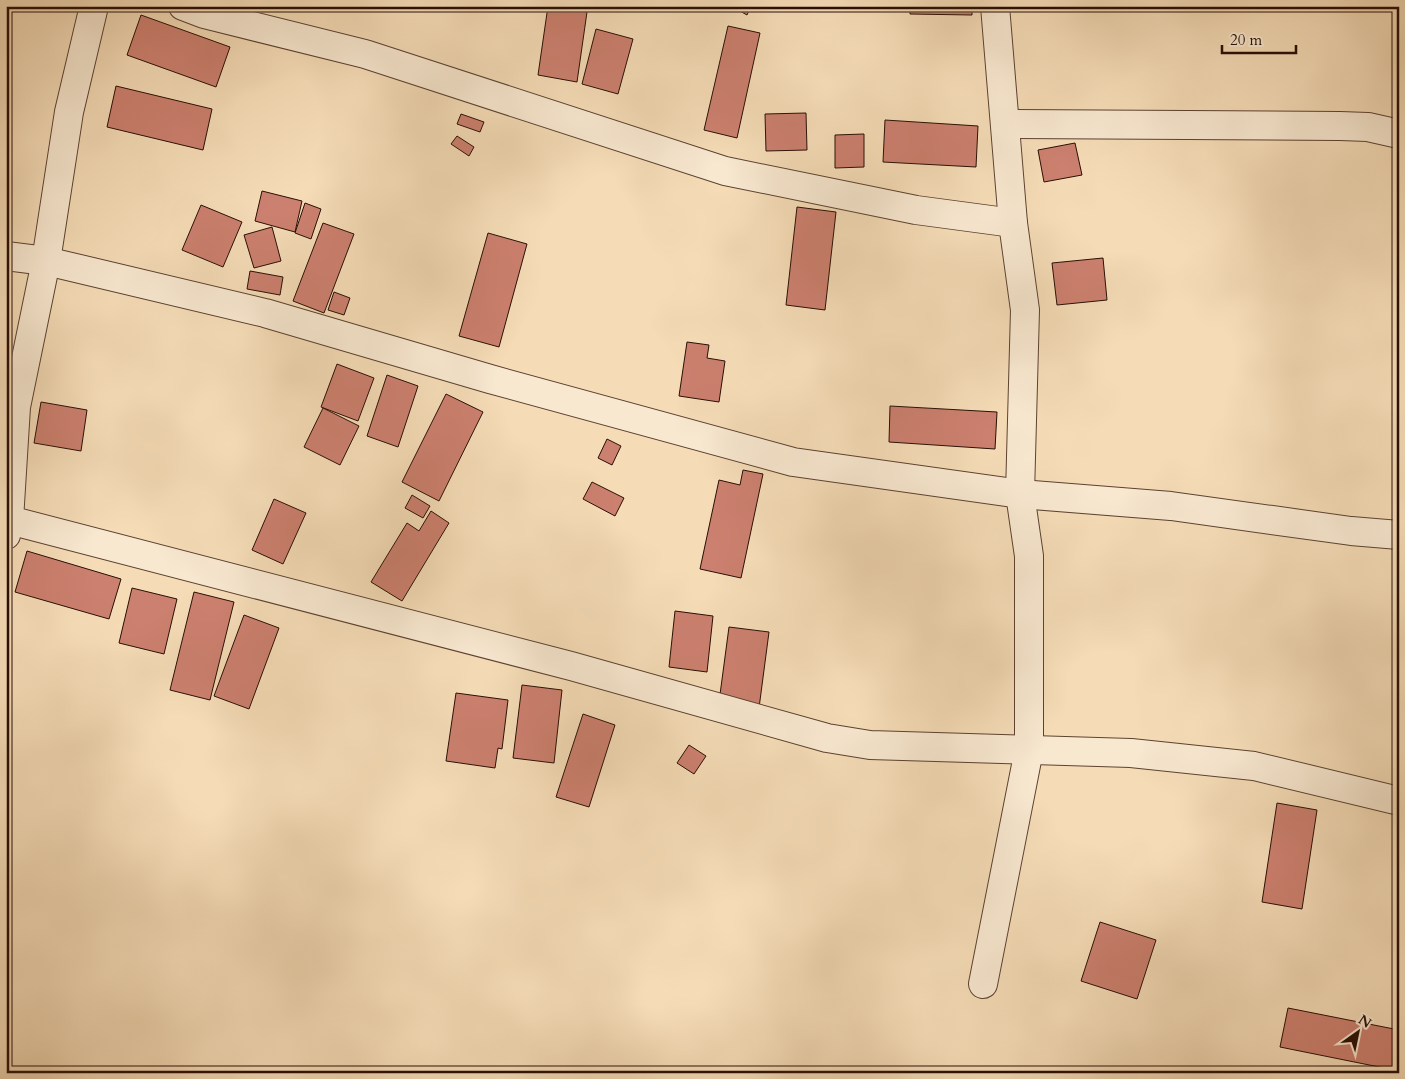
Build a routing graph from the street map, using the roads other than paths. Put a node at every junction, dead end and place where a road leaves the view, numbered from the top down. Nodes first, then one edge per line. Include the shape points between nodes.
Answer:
1 (94, 6) edge
2 (183, 6) edge
3 (995, 6) edge
4 (1006, 124) junction
5 (1399, 134) edge
6 (1013, 223) junction
7 (6, 256) edge
8 (46, 261) junction
9 (1020, 494) junction
10 (8, 527) edge
11 (1399, 535) edge
12 (1030, 750) junction
13 (1399, 801) edge
14 (983, 984) dead end

1 - 8 street via 69,112
2 - 6 street via 365,54 725,171 916,210
3 - 4 street
4 - 5 street via 1340,126
4 - 6 street
6 - 9 street via 1025,310
7 - 8 street
8 - 9 street via 265,313 793,462
8 - 10 street via 16,407
9 - 11 street via 1171,506
9 - 12 street via 1029,556
10 - 12 street via 571,666 827,738 870,745
12 - 13 street via 1130,753 1254,766
12 - 14 street

